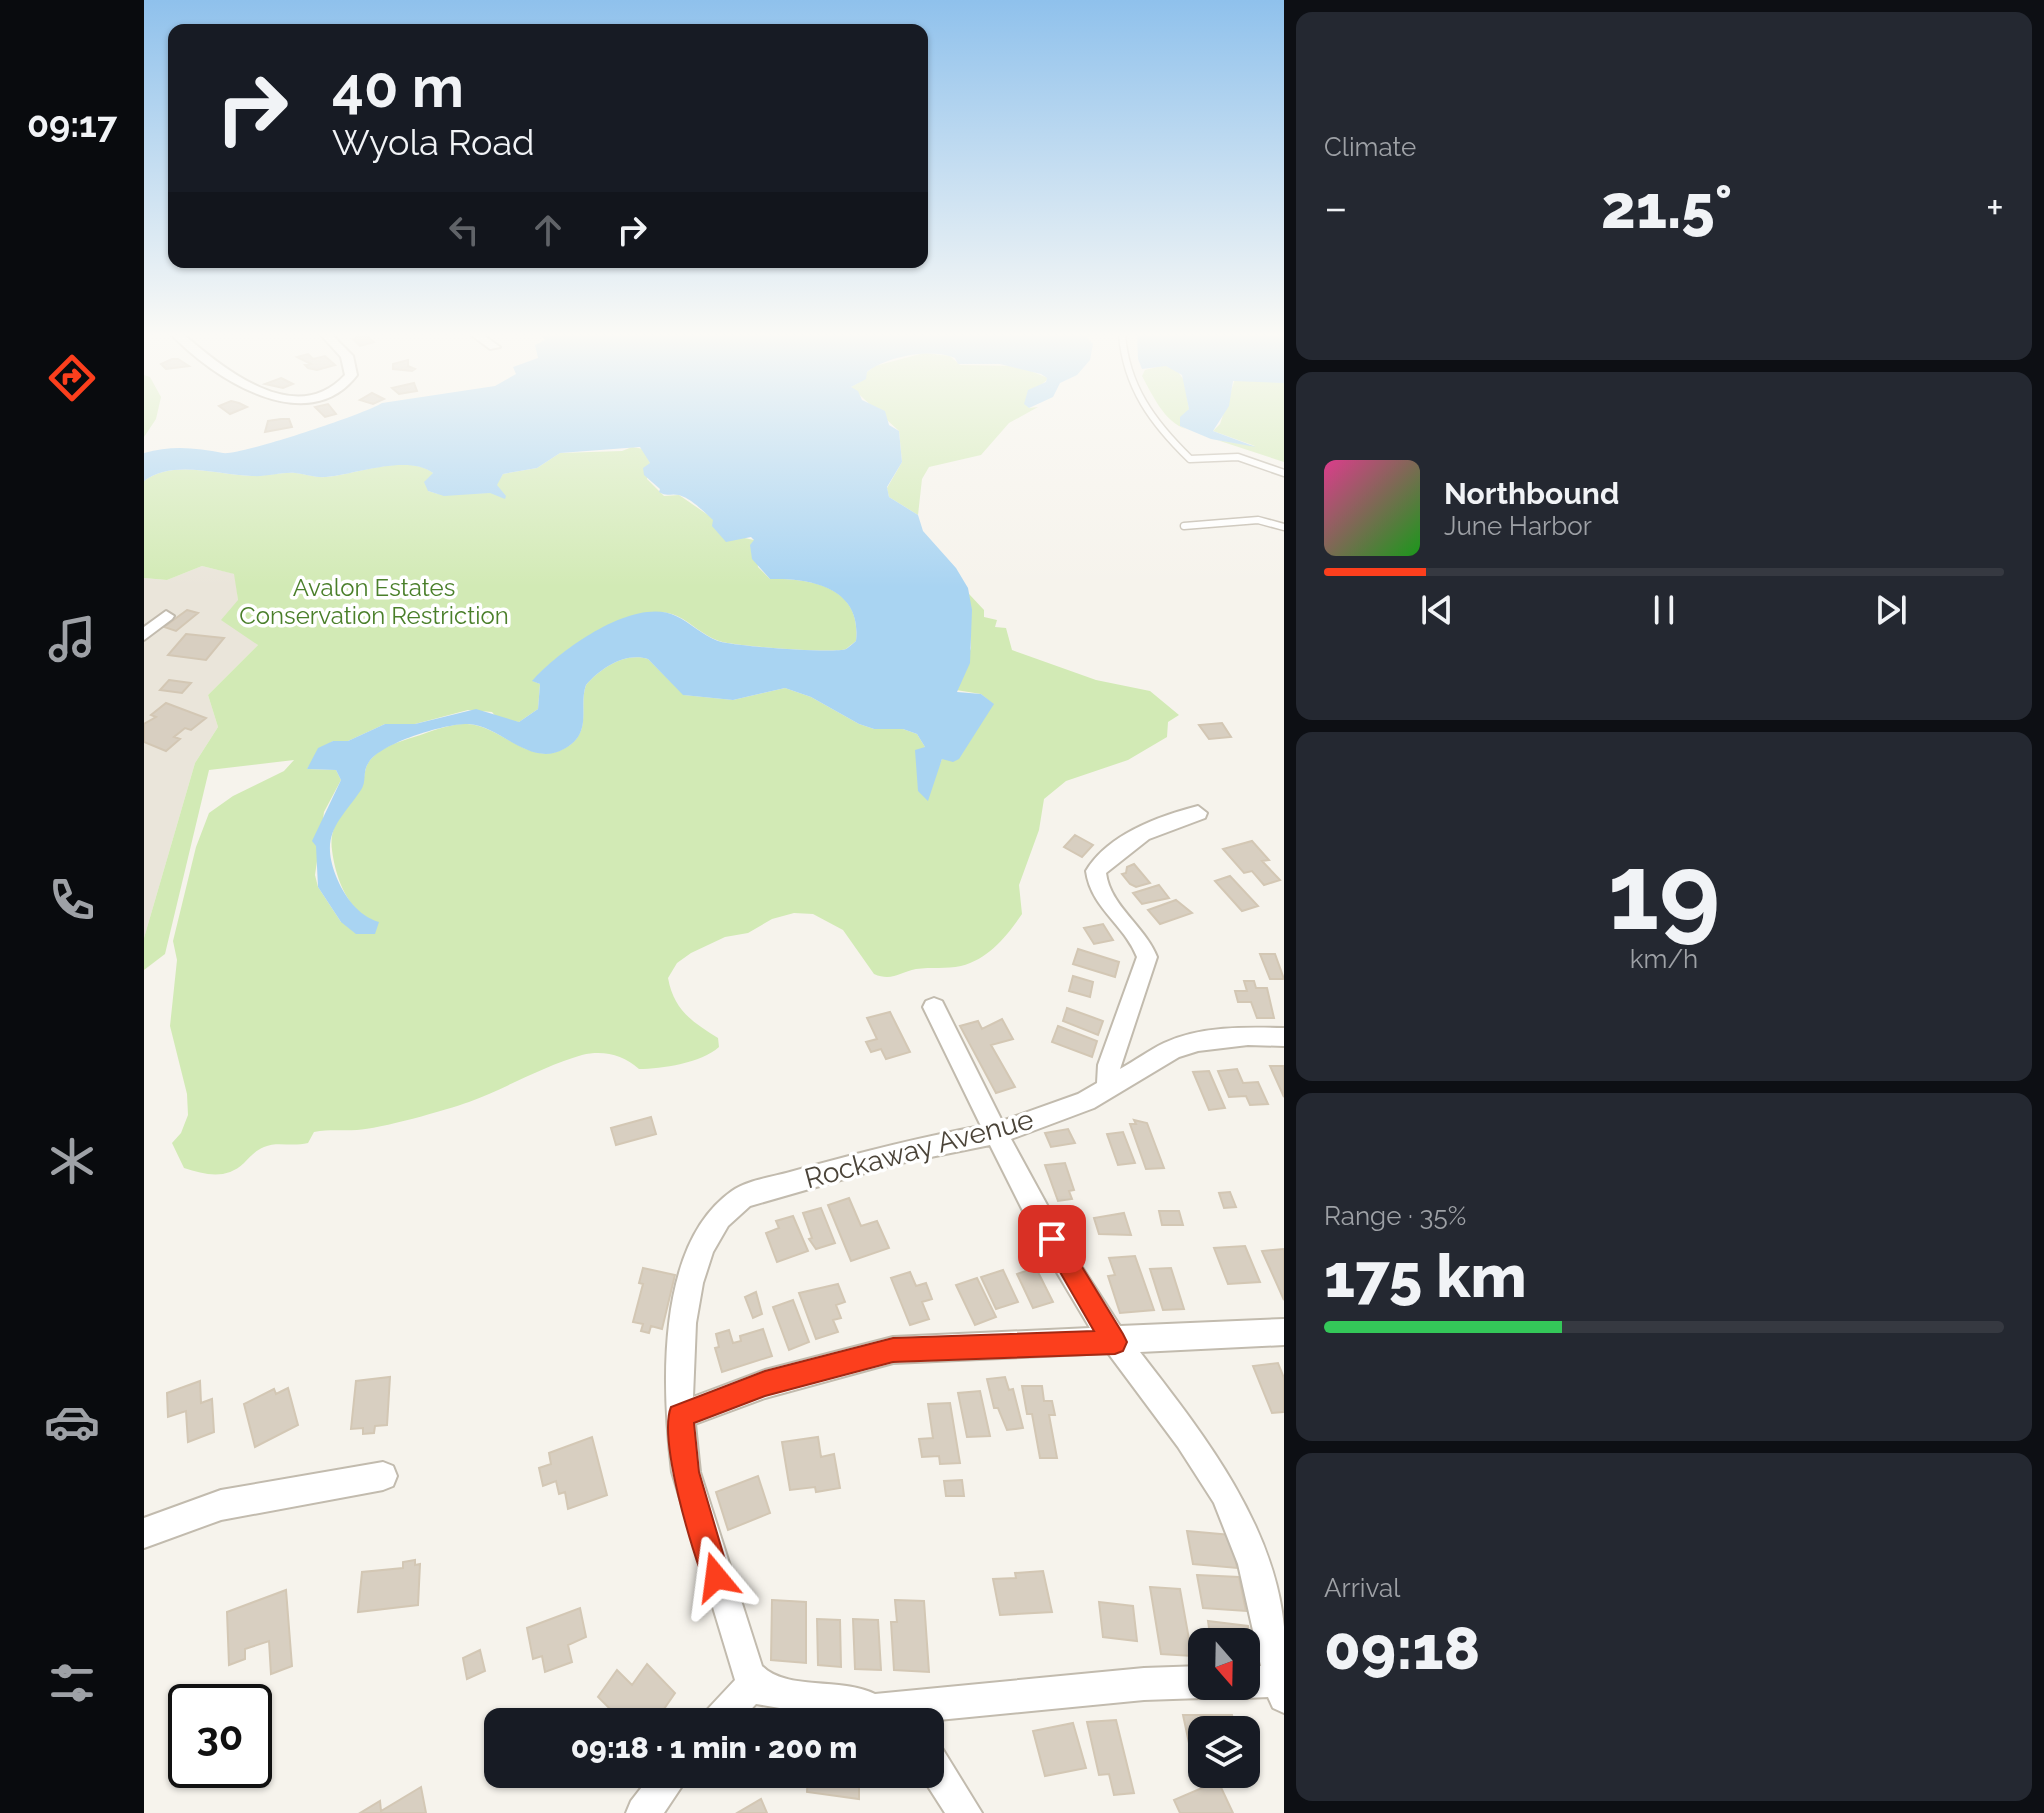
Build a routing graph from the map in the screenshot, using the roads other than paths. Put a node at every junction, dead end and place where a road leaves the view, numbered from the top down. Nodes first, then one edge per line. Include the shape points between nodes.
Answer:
1 (1156, 419) edge
2 (1284, 473) edge
3 (1184, 526) dead end
4 (1284, 527) edge
5 (166, 616) dead end
6 (144, 635) edge
7 (1198, 813) dead end
8 (934, 1007) dead end
9 (1284, 1037) edge
10 (1108, 1087) junction
11 (998, 1133) junction
12 (1284, 1332) edge
13 (1115, 1342) junction
14 (680, 1416) junction
15 (383, 1476) dead end
16 (144, 1533) edge
17 (1188, 1682) edge
18 (753, 1684) junction
19 (1260, 1685) edge
20 (1282, 1689) edge
21 (730, 1708) edge
22 (862, 1708) edge
23 (944, 1709) edge
24 (944, 1781) edge
25 (662, 1788) edge
26 (643, 1813) edge
27 (965, 1813) edge

1 - 2 lane via 1190,459 1240,454
3 - 4 lane via 1258,520
5 - 6 street
7 - 10 street via 1142,834 1096,871 1100,894 1138,938 1147,957 1109,1065
8 - 11 street
9 - 10 street, Rockaway Avenue via 1198,1042 1172,1050
10 - 11 street, Rockaway Avenue via 1086,1101
11 - 13 street via 1065,1266
11 - 14 street, Rockaway Avenue via 896,1153 731,1204 713,1225 693,1278 680,1356
12 - 13 street
13 - 14 street via 893,1350 765,1384
13 - 20 street via 1220,1486 1239,1523
14 - 18 street via 686,1472
15 - 16 street via 221,1505
17 - 23 street
18 - 21 street
18 - 22 street via 765,1692 838,1700
19 - 20 street
24 - 27 street
25 - 26 street

